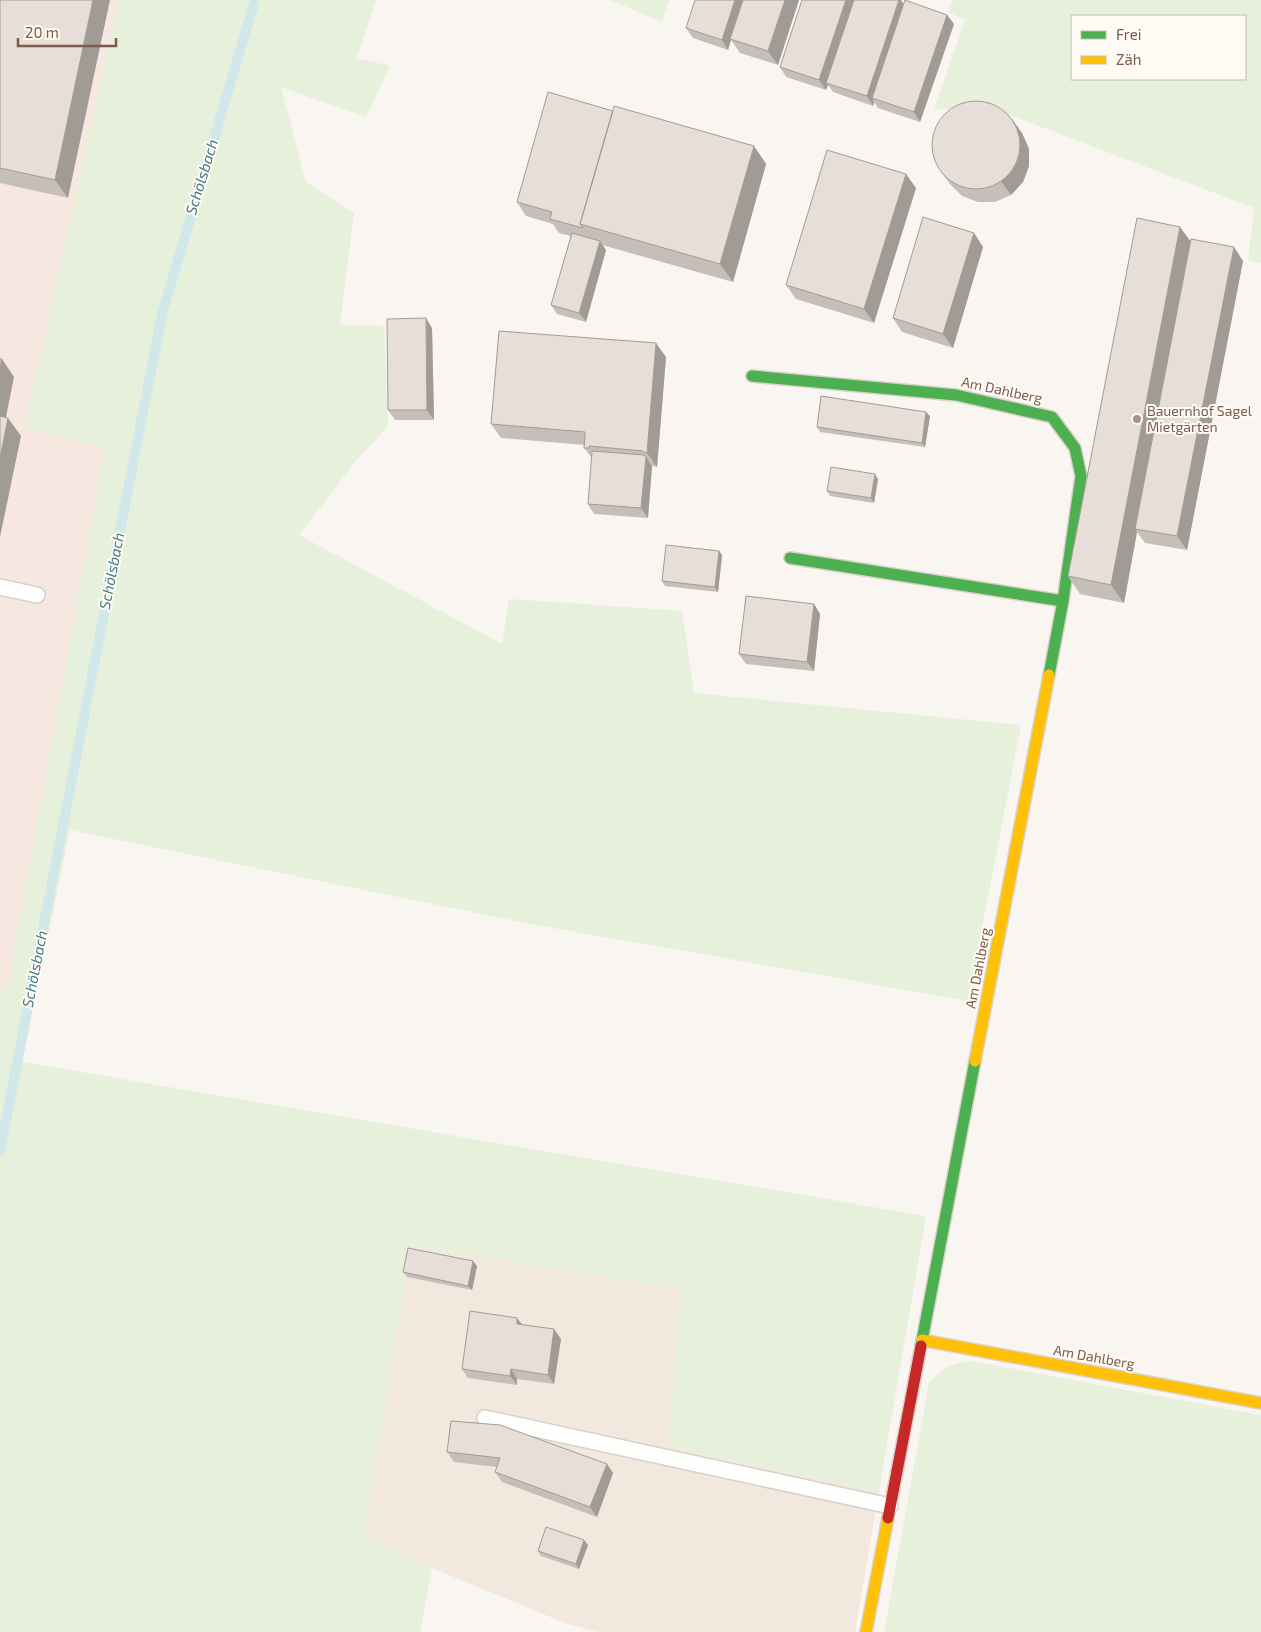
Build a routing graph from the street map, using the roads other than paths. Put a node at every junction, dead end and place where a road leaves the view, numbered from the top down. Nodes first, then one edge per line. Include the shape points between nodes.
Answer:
1 (752, 376) dead end
2 (790, 558) dead end
3 (0, 587) edge
4 (36, 595) dead end
5 (1063, 601) junction
6 (922, 1340) junction
7 (1261, 1403) edge
8 (485, 1418) dead end
9 (890, 1506) junction
10 (866, 1632) edge

1 - 5 street, Am Dahlberg via 956,395 1052,417 1074,448 1081,476
2 - 5 street
3 - 4 lane
5 - 6 street, Am Dahlberg
6 - 7 street, Am Dahlberg
6 - 9 street, Am Dahlberg
8 - 9 lane
9 - 10 street, Am Dahlberg

